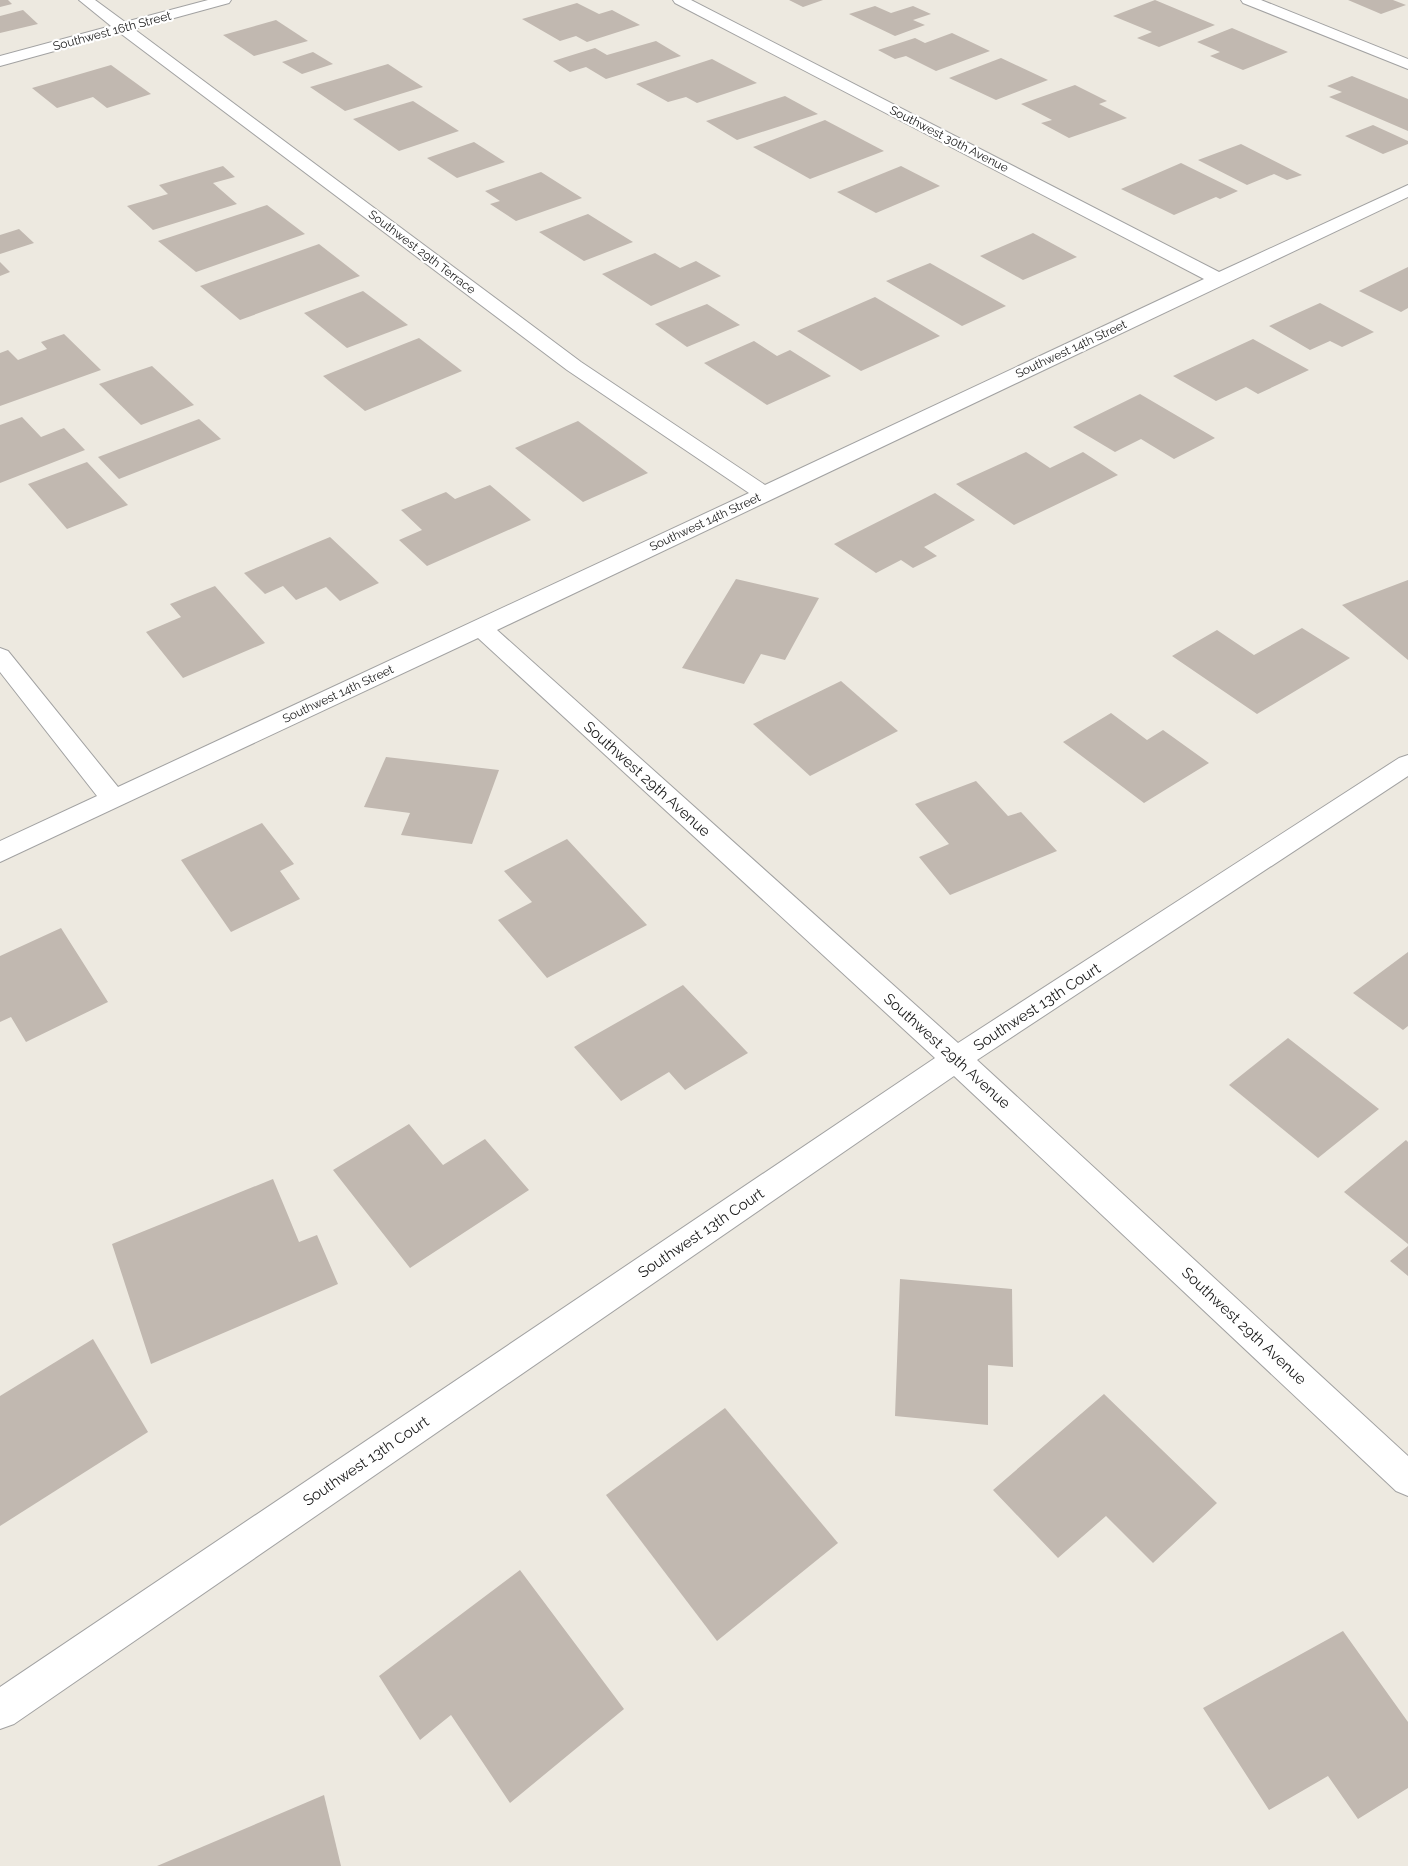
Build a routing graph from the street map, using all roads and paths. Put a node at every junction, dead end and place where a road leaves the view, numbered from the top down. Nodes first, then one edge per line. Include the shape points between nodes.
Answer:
1 (86, 0) edge
2 (224, 0) edge
3 (680, 0) edge
4 (1248, 0) edge
5 (124, 27) junction
6 (0, 61) edge
7 (1408, 64) edge
8 (1408, 190) edge
9 (1218, 279) junction
10 (764, 494) junction
11 (481, 628) junction
12 (0, 656) edge
13 (1408, 764) edge
14 (113, 798) junction
15 (0, 852) edge
16 (956, 1059) junction
17 (1408, 1479) edge
18 (0, 1710) edge

1 - 5 street, Southwest 29th Terrace
2 - 5 street, Southwest 16th Street
3 - 9 street, Southwest 30th Avenue
4 - 7 street
5 - 6 street, Southwest 16th Street
5 - 10 street, Southwest 29th Terrace via 574,366
8 - 9 street, Southwest 14th Street
9 - 10 street, Southwest 14th Street
10 - 11 street, Southwest 14th Street
11 - 14 street, Southwest 14th Street
11 - 16 street, Southwest 29th Avenue
12 - 14 street
13 - 16 street, Southwest 13th Court
14 - 15 street, Southwest 14th Street
16 - 17 street, Southwest 29th Avenue
16 - 18 street, Southwest 13th Court

